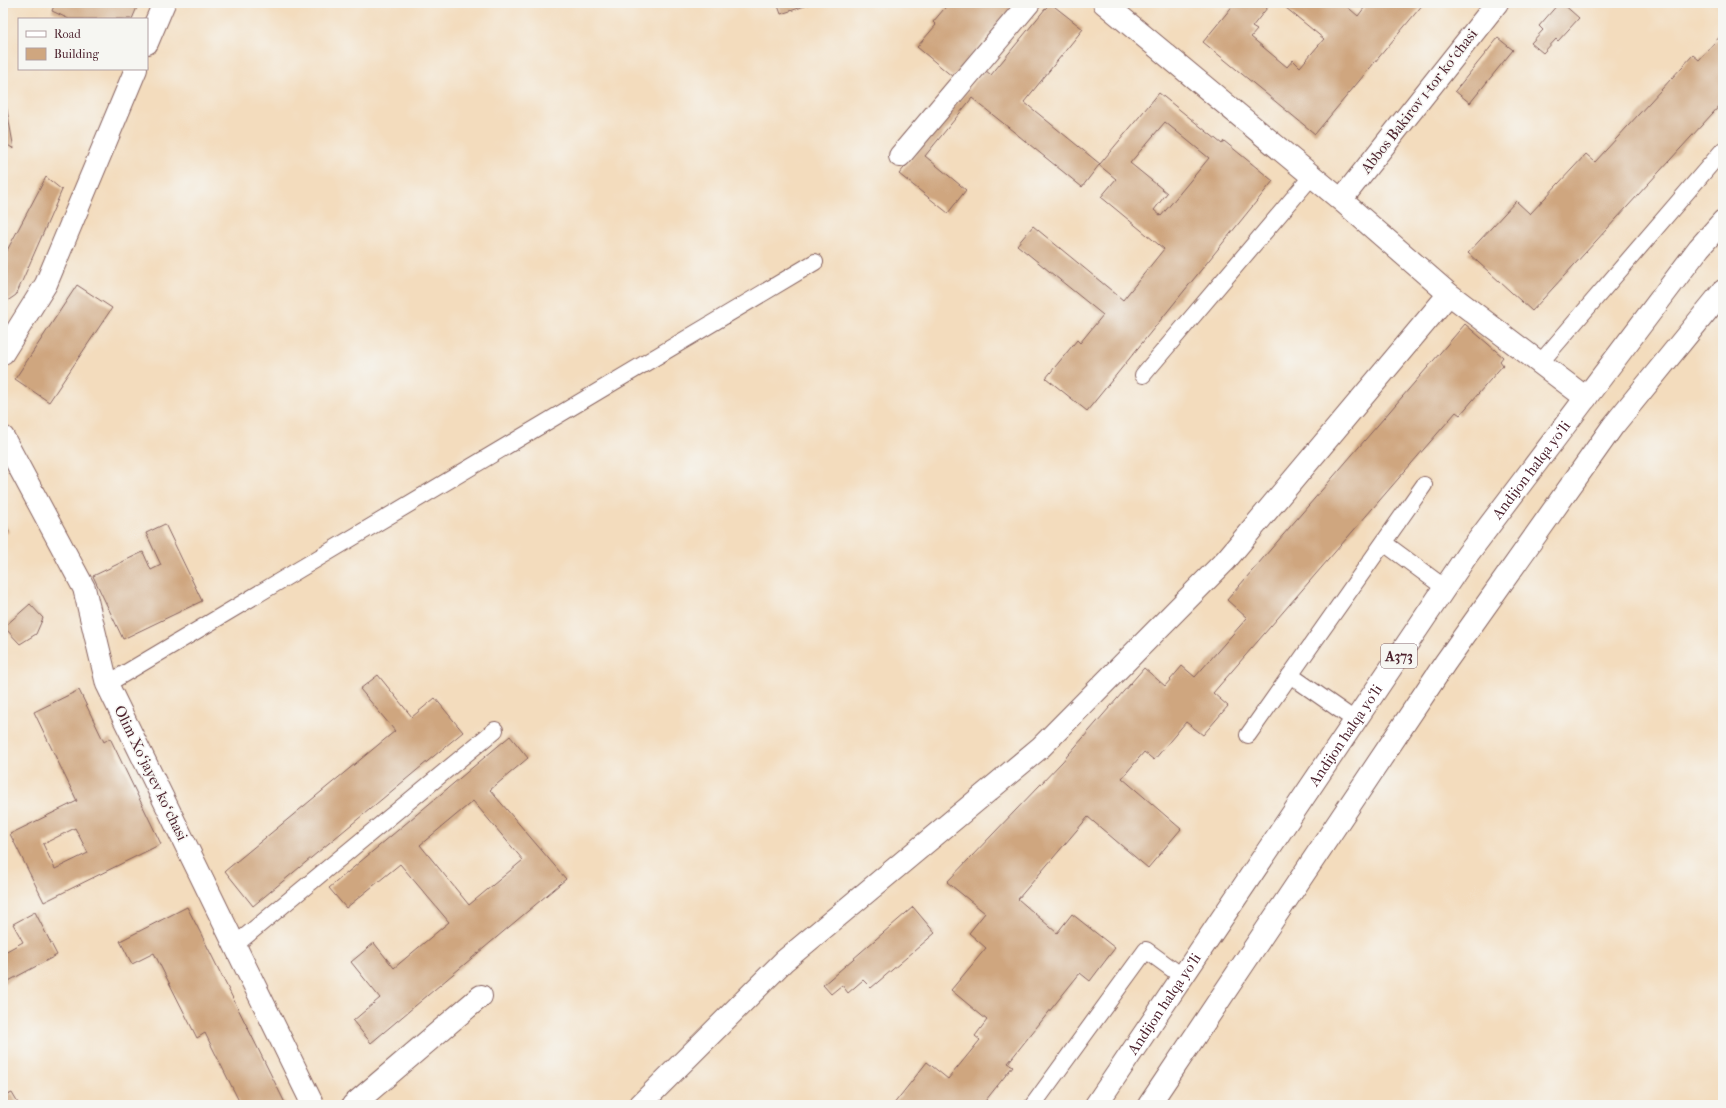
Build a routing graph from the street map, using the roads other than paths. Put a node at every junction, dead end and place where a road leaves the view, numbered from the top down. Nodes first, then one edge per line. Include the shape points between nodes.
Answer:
1 (164, 3) edge
2 (1029, 3) edge
3 (1104, 3) edge
4 (1497, 3) edge
5 (148, 41) edge
6 (136, 70) edge
7 (1723, 150) edge
8 (900, 156) dead end
9 (1312, 176) junction
10 (1341, 200) junction
11 (1723, 221) edge
12 (815, 262) dead end
13 (1723, 291) edge
14 (1449, 294) junction
15 (3, 353) edge
16 (1540, 363) junction
17 (1143, 375) dead end
18 (1586, 398) junction
19 (3, 437) edge
20 (1424, 485) dead end
21 (1384, 543) junction
22 (1445, 588) junction
23 (1290, 675) junction
24 (107, 684) junction
25 (1356, 721) junction
26 (495, 730) dead end
27 (1248, 735) dead end
28 (235, 946) junction
29 (1183, 977) junction
30 (481, 996) dead end
31 (313, 1105) edge
32 (353, 1105) edge
33 (640, 1105) edge
34 (1033, 1105) edge
35 (1096, 1105) edge
36 (1149, 1105) edge

1 - 5 main road
2 - 8 main road
3 - 9 main road
4 - 10 main road, Abbos Bakirov 1-tor koʻchasi
6 - 15 main road via 46,284
7 - 16 lane
9 - 10 main road
9 - 17 lane
10 - 14 main road
11 - 18 main road, Andijon halqa yo‘li / A373 via 1699,248
12 - 24 lane
13 - 36 main road, A373 via 1612,426 1450,657
14 - 16 main road
14 - 33 main road via 1226,560 1041,747 784,962
16 - 18 main road
18 - 22 main road, Andijon halqa yo‘li / A373
19 - 24 main road, Olim Xoʻjayev koʻchasi via 84,588
20 - 21 lane
21 - 22 lane
21 - 23 lane
22 - 25 main road, Andijon halqa yo‘li / A373
23 - 25 lane
23 - 27 lane
24 - 28 main road, Olim Xoʻjayev koʻchasi
25 - 29 main road, Andijon halqa yo‘li / A373
26 - 28 lane
28 - 31 main road, Olim Xoʻjayev koʻchasi
29 - 34 lane via 1146,950
29 - 35 main road, Andijon halqa yo‘li / A373
30 - 32 main road

